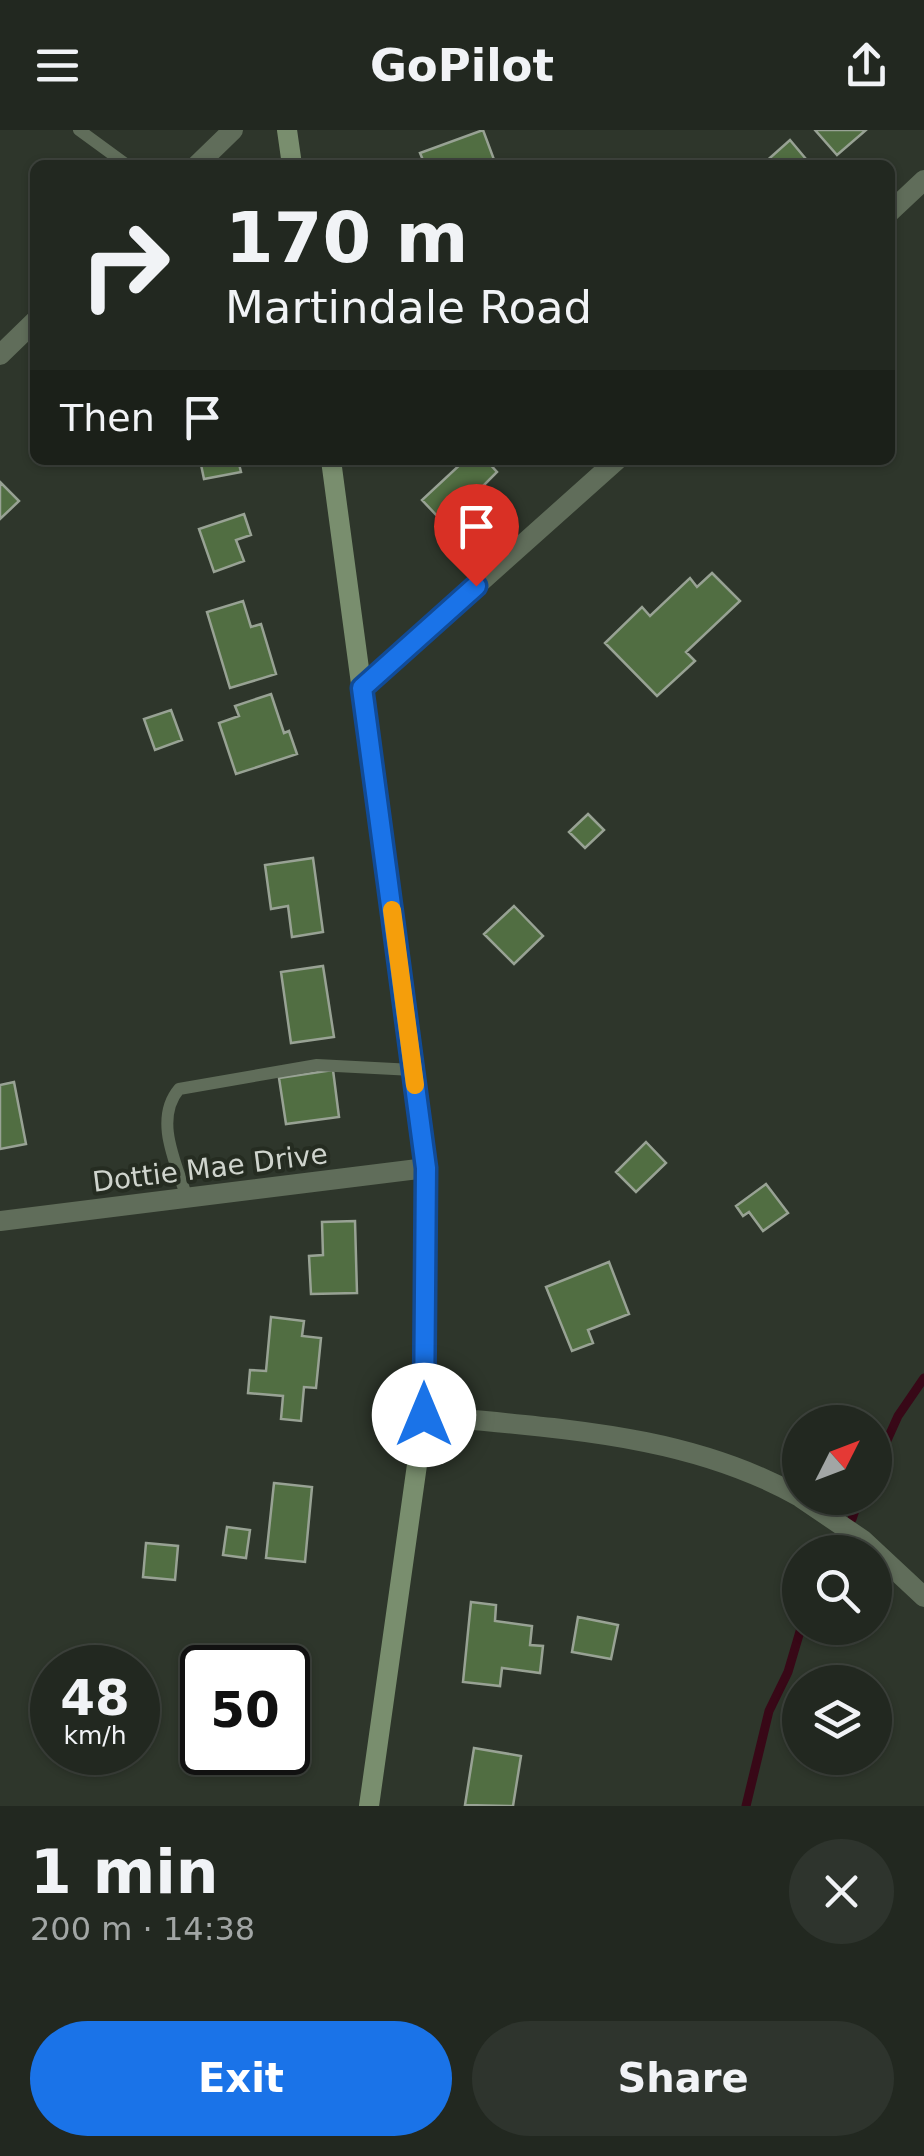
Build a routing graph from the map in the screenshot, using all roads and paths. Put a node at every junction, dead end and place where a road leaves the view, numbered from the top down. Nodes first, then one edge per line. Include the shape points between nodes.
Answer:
1 (79, 130) edge
2 (234, 130) edge
3 (287, 130) edge
4 (120, 160) edge
5 (202, 160) edge
6 (291, 160) edge
7 (924, 180) edge
8 (895, 207) edge
9 (30, 326) edge
10 (0, 355) edge
11 (333, 465) edge
12 (611, 465) edge
13 (362, 688) junction
14 (413, 1070) junction
15 (426, 1168) junction
16 (187, 1198) junction
17 (0, 1221) edge
18 (424, 1415) junction
19 (782, 1488) edge
20 (827, 1515) edge
21 (924, 1597) edge
22 (368, 1806) edge

1 - 4 lane
2 - 5 street
3 - 6 main road
7 - 8 street
9 - 10 street
11 - 13 main road
12 - 13 street
13 - 14 main road
14 - 15 main road
14 - 16 lane via 316,1065 179,1089 170,1099 166,1127
15 - 16 street, Dottie Mae Drive
15 - 18 main road
16 - 17 street, Dottie Mae Drive
18 - 19 street via 708,1454
18 - 22 main road
20 - 21 street

